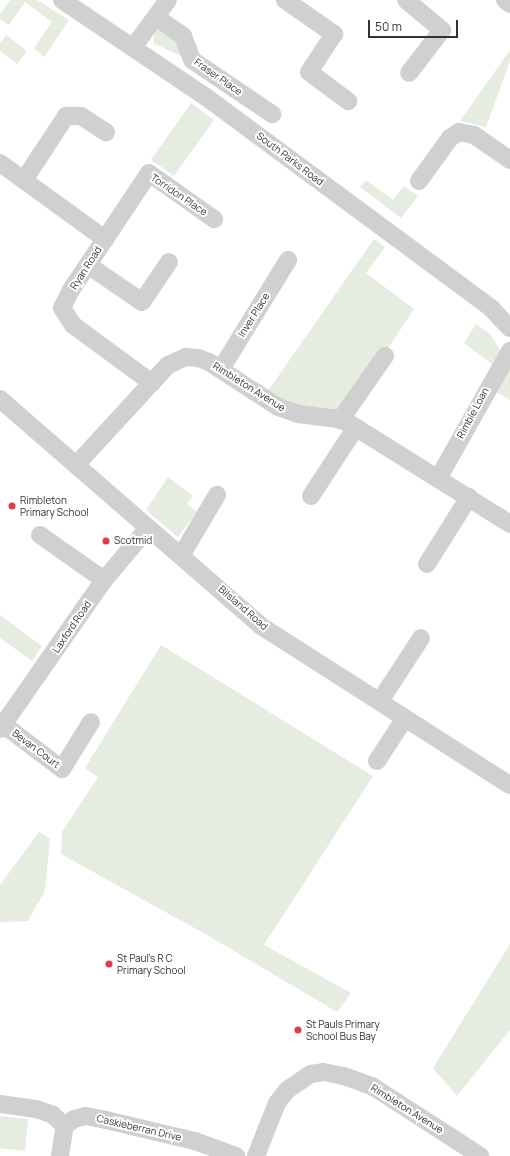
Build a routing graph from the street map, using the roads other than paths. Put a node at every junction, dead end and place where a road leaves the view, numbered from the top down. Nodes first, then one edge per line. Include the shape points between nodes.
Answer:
1 (62, 0) edge
2 (168, 0) edge
3 (285, 0) edge
4 (406, 0) edge
5 (505, 0) edge
6 (510, 4) edge
7 (156, 17) junction
8 (134, 46) junction
9 (409, 73) dead end
10 (348, 101) dead end
11 (272, 114) dead end
12 (106, 132) dead end
13 (510, 160) edge
14 (0, 163) edge
15 (24, 180) junction
16 (419, 181) dead end
17 (214, 219) dead end
18 (105, 239) junction
19 (288, 260) dead end
20 (169, 262) dead end
21 (88, 265) junction
22 (510, 328) edge
23 (510, 351) edge
24 (385, 356) dead end
25 (221, 369) junction
26 (152, 382) junction
27 (0, 399) edge
28 (348, 423) junction
29 (76, 465) junction
30 (439, 478) junction
31 (217, 495) dead end
32 (311, 496) dead end
33 (469, 497) junction
34 (510, 524) edge
35 (148, 528) junction
36 (40, 535) dead end
37 (181, 556) junction
38 (427, 564) dead end
39 (104, 580) junction
40 (421, 638) dead end
41 (380, 701) junction
42 (405, 718) junction
43 (3, 722) edge
44 (91, 722) dead end
45 (377, 761) dead end
46 (510, 785) edge
47 (0, 1104) edge
48 (65, 1126) junction
49 (60, 1156) edge
50 (236, 1156) edge
51 (256, 1156) edge
52 (480, 1156) edge

1 - 8 street, South Parks Road
2 - 7 street
3 - 10 street via 334,34 309,72
4 - 9 street via 442,30
5 - 6 street
7 - 8 street
7 - 11 street, Fraser Place via 183,36 192,60
8 - 22 street, South Parks Road via 492,309
12 - 15 street via 81,116 66,116
13 - 16 street via 474,135 459,132 450,138
14 - 15 street, Ryan Road
15 - 18 street, Ryan Road
17 - 18 street, Torridon Place via 149,173
18 - 21 street, Ryan Road
19 - 25 street, Inver Place
20 - 21 street via 142,302
21 - 26 street, Ryan Road via 62,308 73,325
23 - 30 street, Rimble Loan
24 - 28 street
25 - 26 street, Rimbleton Avenue via 198,358 186,357 168,365
25 - 28 street, Rimbleton Avenue via 287,411
26 - 29 street, Rimbleton Avenue
27 - 29 street, Bilsland Road
28 - 30 street, Rimbleton Avenue
28 - 32 street
29 - 35 street, Bilsland Road
30 - 33 street, Rimbleton Avenue
31 - 37 street
33 - 34 street, Rimbleton Avenue
33 - 38 street
35 - 37 street, Bilsland Road
35 - 39 street, Laxford Road
36 - 39 street
37 - 41 street, Bilsland Road via 261,626
39 - 43 street, Laxford Road
40 - 41 street
41 - 42 street, Bilsland Road
42 - 45 street
42 - 46 street, Bilsland Road
43 - 44 street, Bevan Court via 62,769
47 - 48 street via 53,1115
48 - 49 street
48 - 50 street, Caskieberran Drive via 86,1116 195,1141
51 - 52 street, Rimbleton Avenue via 277,1103 287,1090 311,1074 323,1072 372,1086

